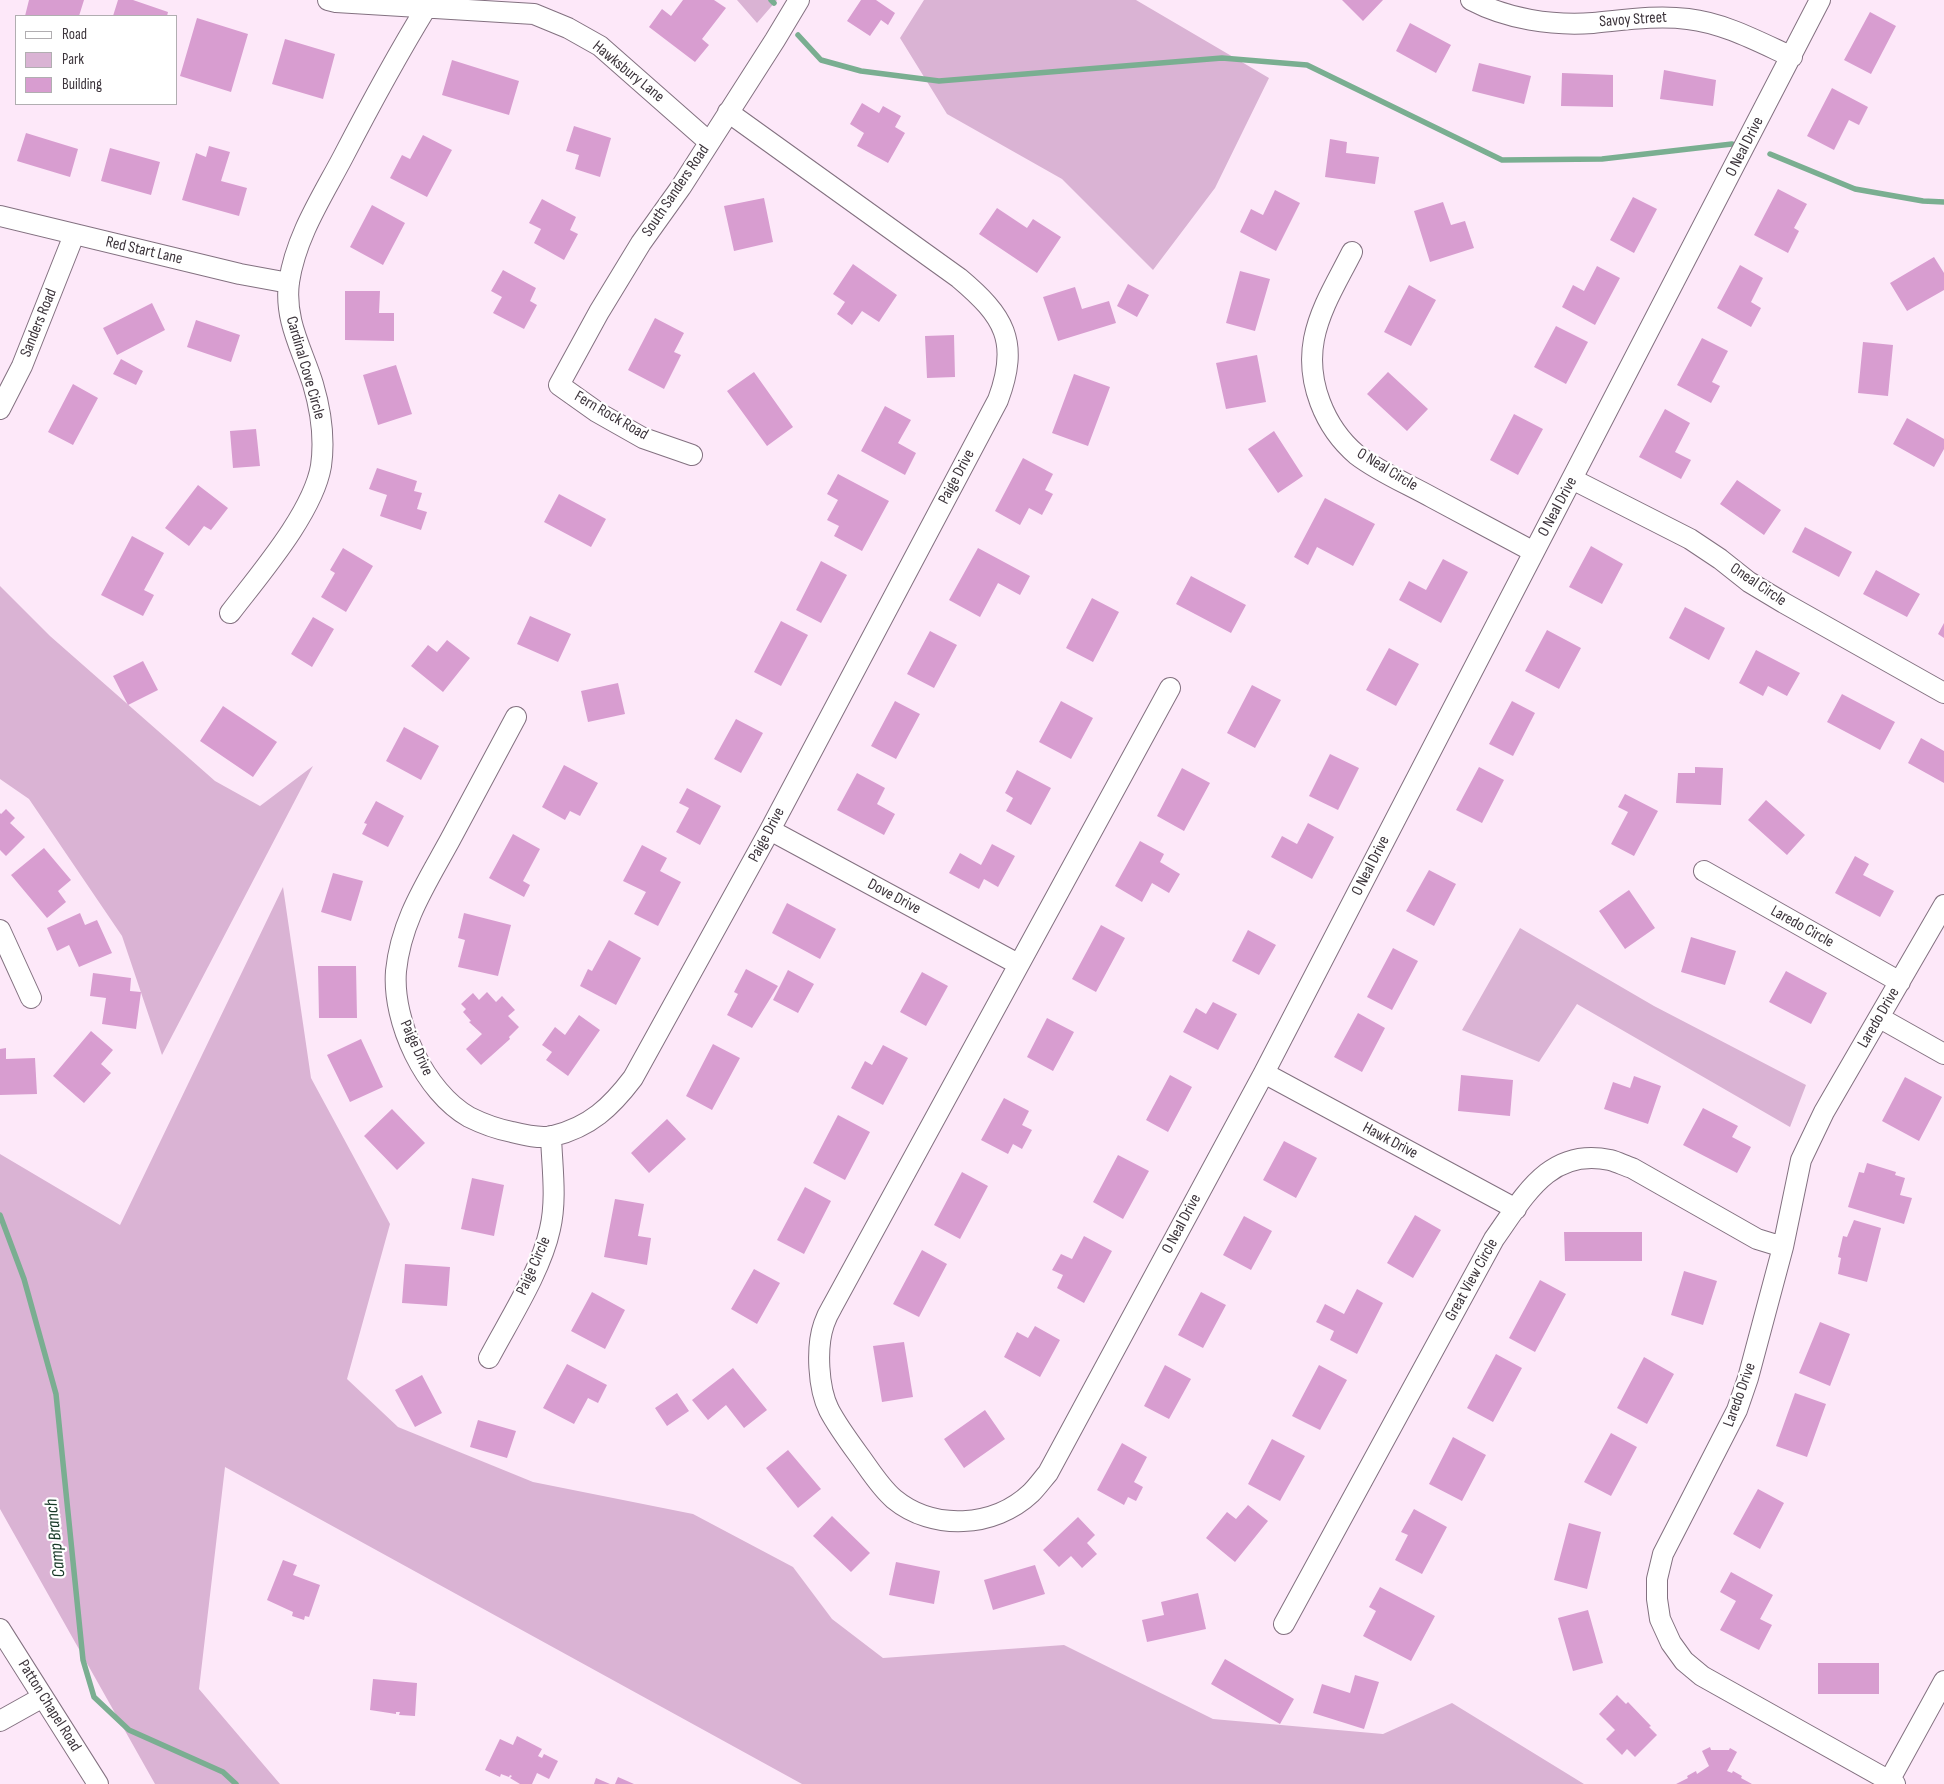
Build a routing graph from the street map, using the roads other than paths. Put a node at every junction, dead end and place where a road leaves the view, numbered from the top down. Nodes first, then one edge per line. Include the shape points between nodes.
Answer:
1 (328, 0) edge
2 (799, 0) edge
3 (1471, 0) edge
4 (1820, 0) edge
5 (536, 7) edge
6 (426, 8) junction
7 (1792, 57) junction
8 (728, 112) junction
9 (709, 142) junction
10 (0, 216) edge
11 (74, 235) junction
12 (1352, 252) dead end
13 (289, 282) junction
14 (560, 385) joint
15 (0, 409) edge
16 (692, 455) dead end
17 (1572, 479) junction
18 (1534, 552) junction
19 (230, 613) dead end
20 (1170, 688) dead end
21 (1944, 693) edge
22 (516, 717) dead end
23 (770, 830) junction
24 (1704, 871) dead end
25 (1944, 905) edge
26 (0, 930) edge
27 (1018, 964) junction
28 (1900, 982) junction
29 (31, 998) dead end
30 (1880, 1018) junction
31 (1944, 1054) edge
32 (1264, 1073) junction
33 (551, 1136) junction
34 (1516, 1209) junction
35 (1783, 1246) junction
36 (489, 1358) dead end
37 (1284, 1624) dead end
38 (0, 1629) edge
39 (1944, 1681) edge
40 (43, 1697) junction
41 (0, 1721) edge
42 (1892, 1782) edge
43 (98, 1784) edge

1 - 6 street, Hawksbury Lane
2 - 8 street, South Sanders Road
3 - 7 street, Savoy Street via 1512,16 1545,22 1591,23 1668,17 1698,20 1726,28
4 - 7 street, O Neal Drive
5 - 6 street, Hawksbury Lane via 503,11
5 - 9 street, Hawksbury Lane via 600,46
6 - 13 street, Cardinal Cove Circle via 394,60 308,221
7 - 17 street, O Neal Drive
8 - 9 street, South Sanders Road
8 - 23 street, Paige Drive via 983,298 997,316 1006,338 1008,361 998,400
9 - 14 street, South Sanders Road via 641,243
10 - 11 street, Red Start Lane
11 - 13 street, Red Start Lane via 240,274
11 - 15 street, Sanders Road via 22,366
12 - 18 street, O Neal Circle via 1324,309 1314,338 1314,377 1328,420 1340,438 1358,455
13 - 19 street, Cardinal Cove Circle via 289,313 319,406 323,437 320,467 310,500 282,544
14 - 16 street, Fern Rock Road via 597,412 643,438
17 - 18 street, O Neal Drive
17 - 21 street, Oneal Circle via 1690,539 1784,604
18 - 32 street, O Neal Drive
20 - 27 street, O Neal Drive
22 - 33 street, Paige Drive via 406,923 396,973 398,1000 405,1031 417,1059 431,1082 448,1100 468,1116 498,1129 527,1136
23 - 27 street, Dove Drive
23 - 33 street, Paige Drive via 633,1078 605,1111 584,1125
24 - 28 street, Laredo Circle
25 - 28 street, Laredo Drive
26 - 29 street
27 - 32 street, O Neal Drive via 823,1325 820,1362 822,1388 829,1409 881,1486 912,1510 950,1522 991,1517 1030,1494 1048,1473
28 - 30 street, Laredo Drive
30 - 31 street
30 - 35 street, Laredo Drive via 1824,1112 1801,1160
32 - 34 street, Hawk Drive
33 - 36 street, Paige Circle via 554,1187 550,1230 531,1278
34 - 35 street, Great View Circle via 1527,1191 1550,1170 1583,1159 1611,1160 1632,1168 1757,1239
34 - 37 street, Great View Circle via 1494,1238
35 - 42 street, Laredo Drive via 1737,1410 1663,1554 1657,1579 1660,1619 1684,1660 1702,1676
38 - 40 street, Patton Chapel Road
39 - 42 street
40 - 41 street
40 - 43 street, Patton Chapel Road

